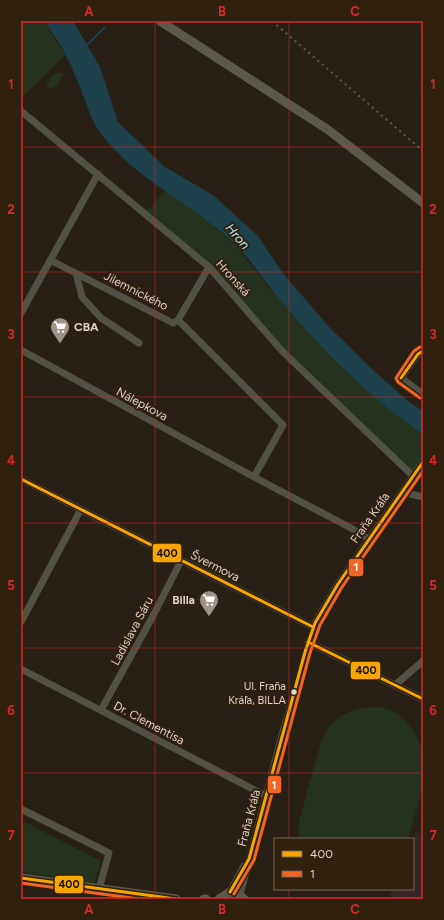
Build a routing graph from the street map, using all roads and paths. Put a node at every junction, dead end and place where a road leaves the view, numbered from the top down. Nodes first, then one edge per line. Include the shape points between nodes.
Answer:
1 (160, 21) edge
2 (21, 111) edge
3 (98, 174) junction
4 (423, 203) edge
5 (50, 260) junction
6 (209, 267) junction
7 (76, 273) junction
8 (21, 313) edge
9 (178, 320) junction
10 (139, 343) dead end
11 (21, 350) edge
12 (423, 351) edge
13 (423, 394) edge
14 (423, 462) edge
15 (413, 476) junction
16 (254, 477) junction
17 (21, 479) edge
18 (402, 492) junction
19 (423, 497) edge
20 (80, 509) junction
21 (369, 539) junction
22 (180, 560) junction
23 (24, 608) edge
24 (21, 622) edge
25 (313, 627) junction
26 (308, 642) junction
27 (423, 661) edge
28 (21, 669) edge
29 (395, 685) junction
30 (423, 699) edge
31 (101, 710) junction
32 (266, 796) junction
33 (21, 809) edge
34 (249, 860) junction
35 (21, 880) edge
36 (98, 889) junction
37 (230, 892) junction
38 (242, 897) edge
39 (176, 899) edge
40 (219, 899) edge

1 - 4 main road via 327,129
2 - 3 street, Hronská
3 - 5 street
3 - 6 street, Hronská
5 - 7 street, Jilemnického
5 - 8 street
6 - 9 street, Jilemnického
6 - 15 street, Hronská via 282,351
7 - 9 street, Jilemnického via 173,323
7 - 10 street via 82,297 101,318
9 - 16 street via 282,426
11 - 16 street, Nálepkova
12 - 13 street via 401,378
14 - 15 street, Fraňa Kráľa
15 - 18 street, Fraňa Kráľa
16 - 21 street, Nálepkova
17 - 20 street, Švermova
18 - 19 street
18 - 21 street, Fraňa Kráľa
20 - 22 street, Švermova
20 - 23 street
21 - 25 street, Fraňa Kráľa
22 - 25 street, Švermova
22 - 31 street, Ladislava Sáru via 153,616
23 - 24 street
25 - 26 street, Fraňa Kráľa
26 - 29 street
26 - 32 street, Fraňa Kráľa
27 - 29 street
28 - 31 street, Dr. Clementisa
29 - 30 street
31 - 32 street, Dr. Clementisa
32 - 34 street, Fraňa Kráľa
33 - 36 street via 108,852
34 - 37 street, Fraňa Kráľa
34 - 38 street, Fraňa Kráľa
35 - 36 main road
36 - 39 main road
37 - 38 main road
37 - 40 main road

